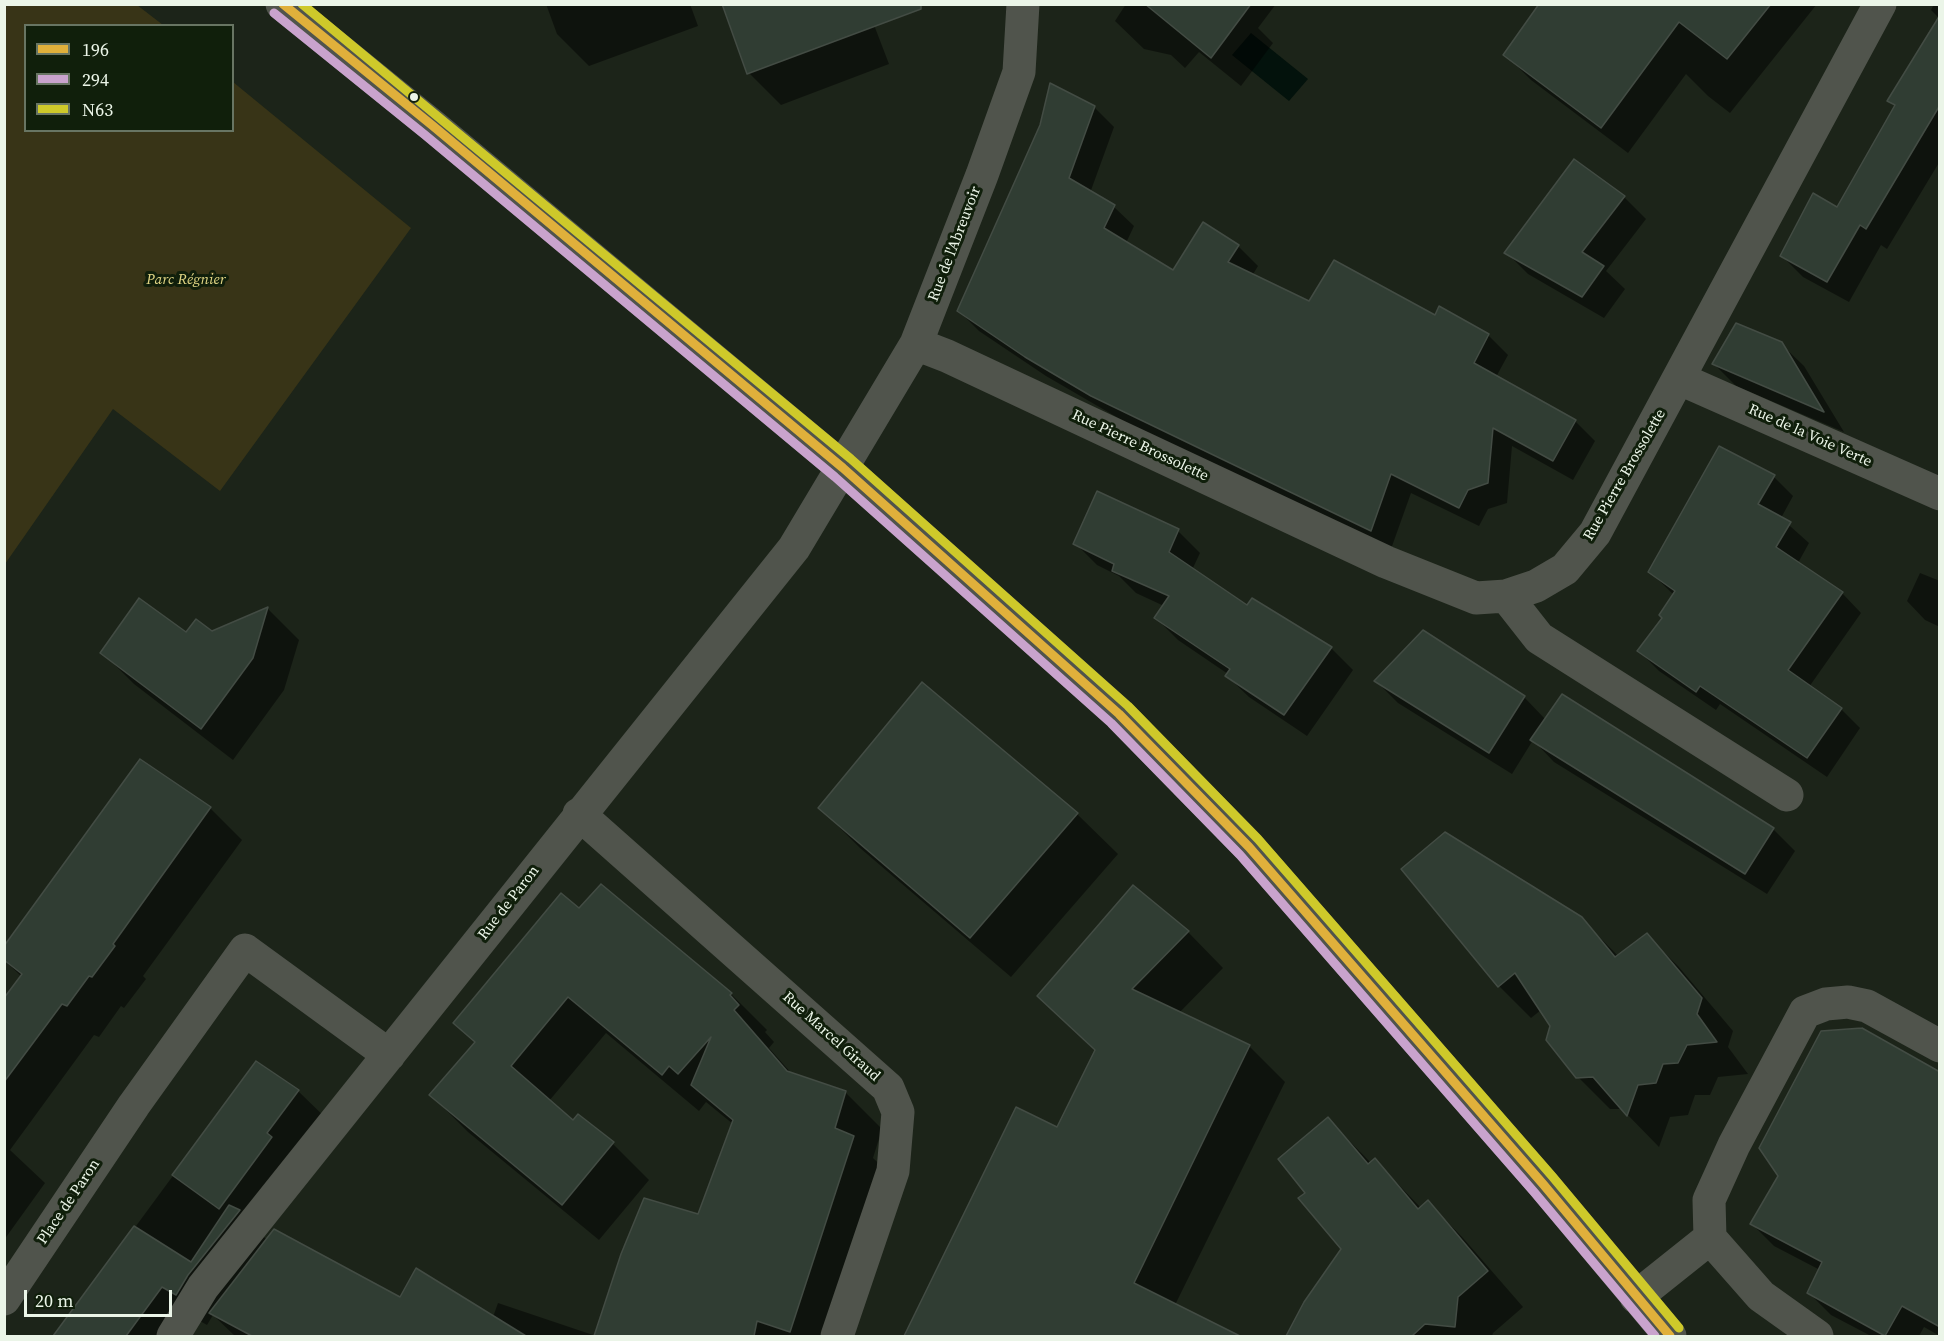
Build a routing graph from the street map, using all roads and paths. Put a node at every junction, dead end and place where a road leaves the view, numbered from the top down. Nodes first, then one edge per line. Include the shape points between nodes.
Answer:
1 (282, 4) edge
2 (1023, 4) edge
3 (1880, 4) edge
4 (916, 344) junction
5 (1680, 379) junction
6 (843, 468) junction
7 (1940, 494) edge
8 (1506, 596) junction
9 (1787, 795) dead end
10 (579, 814) junction
11 (1940, 1046) edge
12 (389, 1054) junction
13 (1710, 1238) junction
14 (1636, 1297) junction
15 (4, 1299) edge
16 (174, 1336) edge
17 (837, 1336) edge
18 (1670, 1336) edge
19 (1817, 1336) edge

1 - 6 street
2 - 4 street, Rue de l'Abreuvoir via 1018,72
3 - 5 street, Rue Pierre Brossolette
4 - 6 street, Rue de l'Abreuvoir
4 - 8 street, Rue Pierre Brossolette via 1386,562 1476,598
5 - 7 street, Rue de la Voie Verte
5 - 8 street, Rue Pierre Brossolette via 1595,533 1565,569 1536,586
6 - 10 street, Rue de Paron via 794,548
6 - 14 street via 1119,714 1249,847 1543,1184
8 - 9 street via 1539,638
10 - 12 street, Rue de Paron
10 - 17 street, Rue Marcel Giraud via 888,1088 898,1112 893,1171
11 - 13 street via 1867,1006 1848,1002 1826,1004 1805,1012 1709,1200
12 - 15 street, Place de Paron via 245,950 134,1105
12 - 16 street, Rue de Paron via 203,1287
13 - 14 street
13 - 19 street via 1761,1296
14 - 18 street

